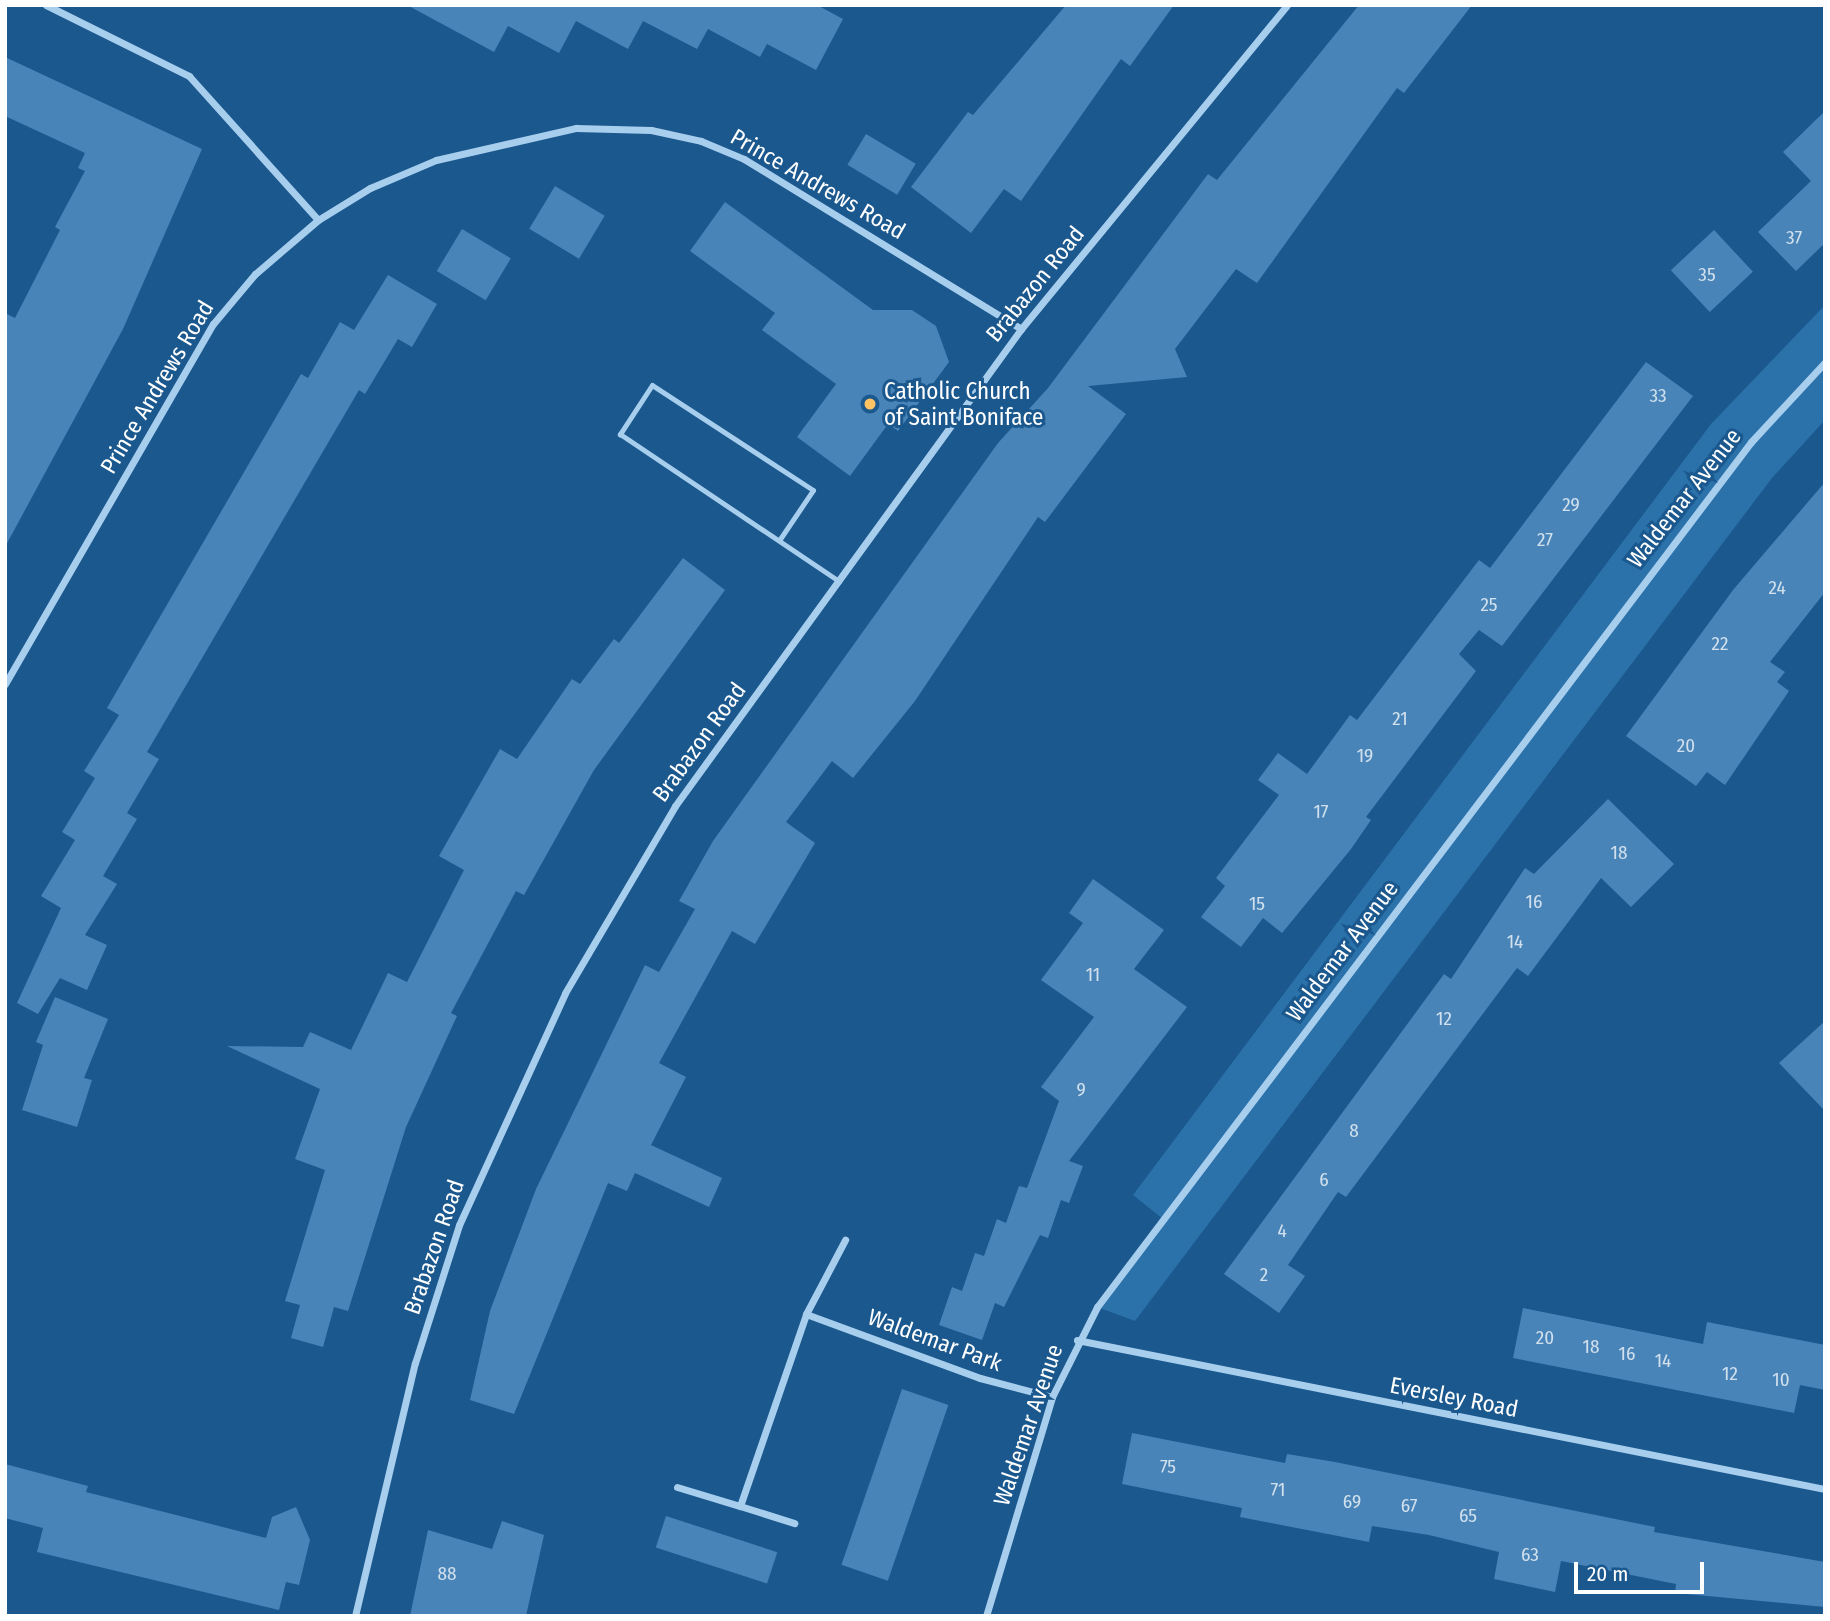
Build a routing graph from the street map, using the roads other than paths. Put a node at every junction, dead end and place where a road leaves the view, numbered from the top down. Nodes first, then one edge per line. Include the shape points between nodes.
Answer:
1 (47, 5) edge
2 (1287, 5) edge
3 (318, 220) junction
4 (1021, 329) junction
5 (1825, 362) edge
6 (780, 539) junction
7 (839, 581) junction
8 (5, 684) edge
9 (845, 1240) dead end
10 (806, 1314) junction
11 (1077, 1340) junction
12 (1052, 1397) junction
13 (677, 1487) dead end
14 (1825, 1489) edge
15 (740, 1506) junction
16 (794, 1522) dead end
17 (355, 1616) edge
18 (986, 1616) edge

1 - 3 street via 189,76
2 - 4 street, Brabazon Road
3 - 4 street, Prince Andrews Road via 370,188 507,141 576,128 651,130 744,159
3 - 8 street, Prince Andrews Road via 256,274 214,324
4 - 7 street, Brabazon Road
5 - 11 street, Waldemar Avenue via 1751,442 1654,568
6 - 6 lane via 620,434 652,385 813,490
6 - 7 lane
7 - 17 street, Brabazon Road via 675,806 565,993 503,1119 459,1225 415,1363
9 - 10 street
10 - 12 street, Waldemar Park
10 - 15 street
11 - 12 street, Waldemar Avenue
11 - 14 street, Eversley Road
12 - 18 street, Waldemar Avenue
13 - 15 street
15 - 16 street

